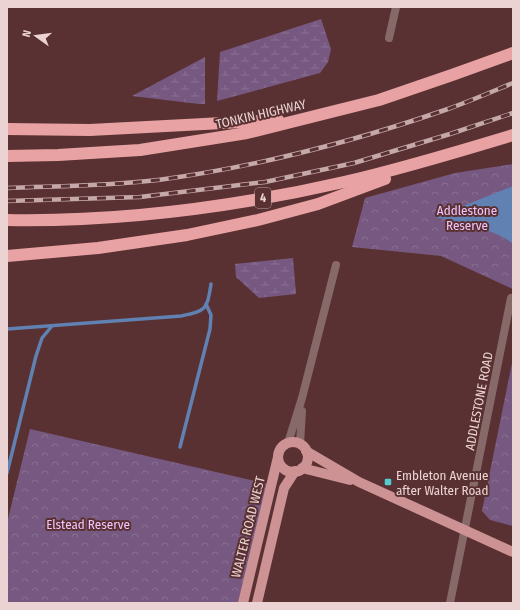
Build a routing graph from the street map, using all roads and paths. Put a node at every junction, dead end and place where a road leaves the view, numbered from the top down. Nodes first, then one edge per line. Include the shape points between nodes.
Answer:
1 (396, 7) edge
2 (389, 38) dead end
3 (513, 53) edge
4 (303, 119) junction
5 (7, 129) edge
6 (513, 135) edge
7 (464, 149) junction
8 (7, 156) edge
9 (7, 220) edge
10 (7, 256) edge
11 (336, 265) dead end
12 (511, 298) dead end
13 (302, 398) junction
14 (288, 443) junction
15 (303, 447) junction
16 (278, 457) junction
17 (298, 470) junction
18 (359, 482) junction
19 (465, 531) junction
20 (513, 552) edge
21 (243, 603) edge
22 (257, 603) edge
23 (450, 603) edge

1 - 2 street
3 - 4 highway, TONKIN HIGHWAY via 379,100
4 - 5 highway via 90,130
4 - 8 highway, TONKIN HIGHWAY via 247,133 140,150
6 - 7 highway, 4
7 - 9 highway, 4 via 391,171 302,191 220,205 95,218
7 - 10 highway via 318,204 258,220 187,235 98,248
11 - 13 street
12 - 19 street, ADDLESTONE ROAD
13 - 14 street
13 - 15 street
14 - 15 main road
14 - 16 main road via 282,447
15 - 17 main road via 307,460
15 - 18 main road
16 - 17 main road via 285,470
16 - 21 main road, WALTER ROAD WEST
17 - 18 main road
17 - 22 main road, WALTER ROAD WEST via 284,488
18 - 19 main road
19 - 20 main road
19 - 23 street, ADDLESTONE ROAD

